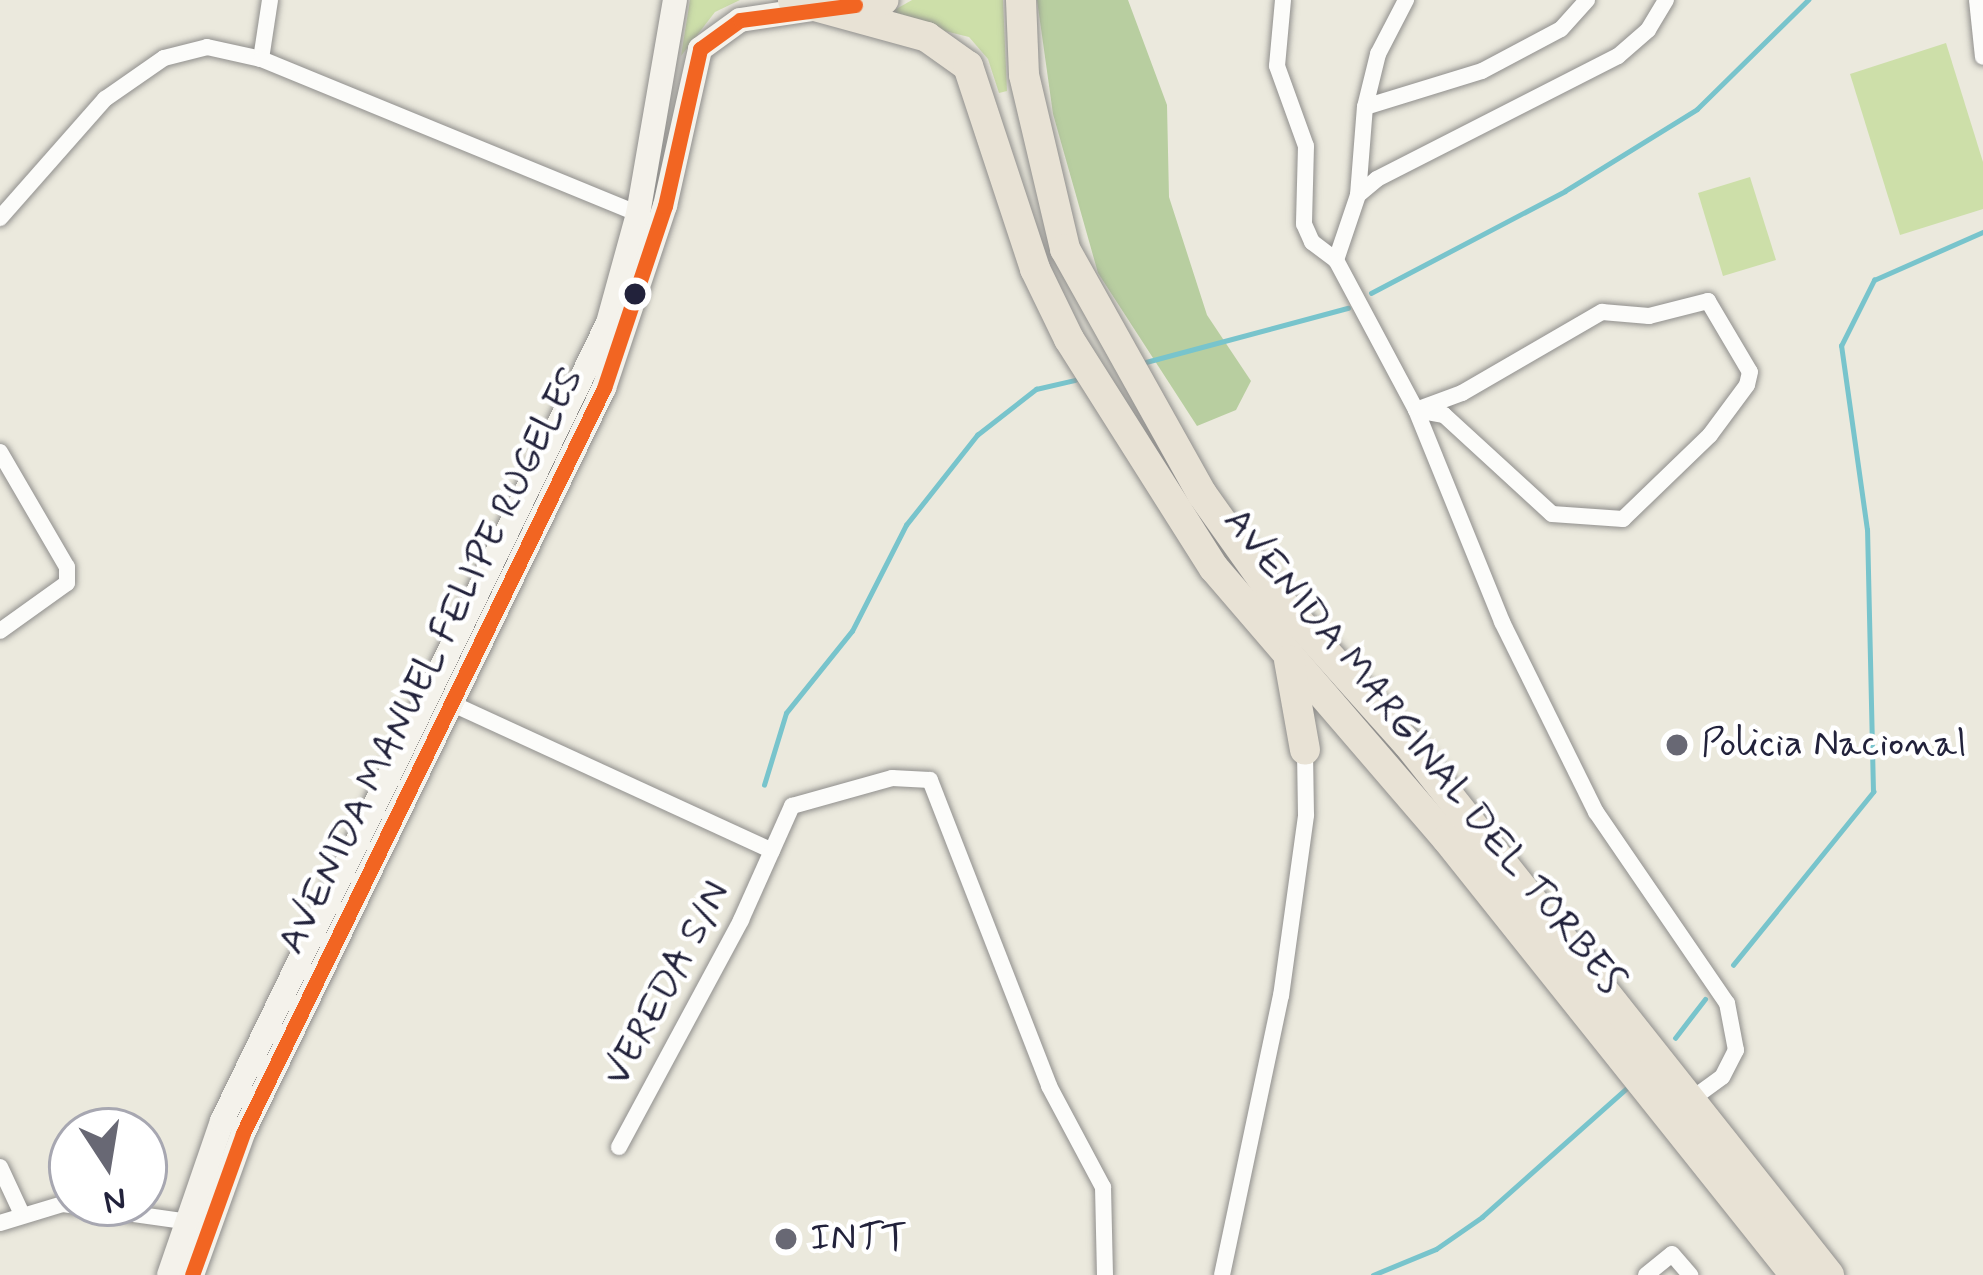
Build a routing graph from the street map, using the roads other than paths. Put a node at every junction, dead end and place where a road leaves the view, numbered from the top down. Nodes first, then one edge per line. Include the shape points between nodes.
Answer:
1 (270, 0) edge
2 (675, 0) edge
3 (883, 0) edge
4 (1021, 0) edge
5 (1283, 0) edge
6 (1406, 0) edge
7 (1587, 0) edge
8 (1666, 0) edge
9 (1977, 0) edge
10 (805, 4) edge
11 (1983, 57) edge
12 (261, 59) junction
13 (1365, 107) junction
14 (1358, 195) junction
15 (638, 214) junction
16 (0, 218) edge
17 (1336, 260) junction
18 (1416, 410) junction
19 (2, 459) edge
20 (0, 631) edge
21 (1289, 660) junction
22 (453, 704) junction
23 (1353, 725) junction
24 (1306, 750) junction
25 (772, 850) junction
26 (1680, 1108) junction
27 (620, 1147) dead end
28 (0, 1167) edge
29 (21, 1212) junction
30 (182, 1221) junction
31 (0, 1223) edge
32 (169, 1275) edge
33 (192, 1275) edge
34 (1105, 1275) edge
35 (1222, 1275) edge
36 (1646, 1275) edge
37 (1690, 1275) edge
38 (1795, 1275) edge
39 (1828, 1275) edge

1 - 12 street
2 - 15 street, AVENIDA MANUEL FELIPE RUGELES
3 - 10 highway
4 - 26 highway, AVENIDA MARGINAL DEL TORBES via 1024,75 1065,250 1202,494 1271,591 1408,744
5 - 17 street via 1276,66 1306,146 1304,224
6 - 13 street via 1378,54
7 - 13 street via 1561,29 1482,71
8 - 14 street via 1618,56 1435,143
9 - 11 street
10 - 21 highway, AVENIDA MARGINAL DEL TORBES via 927,37 968,66 1035,269 1069,339 1214,568
10 - 22 street, AVENIDA MANUEL FELIPE RUGELES via 740,20 700,49 626,336
12 - 15 street
12 - 16 street via 207,47 138,72
13 - 14 street
14 - 17 street
15 - 30 street, AVENIDA MANUEL FELIPE RUGELES via 608,323 570,413 337,880
17 - 18 street
18 - 18 street via 1462,393 1602,312 1649,316 1708,302 1750,372 1710,435 1646,500 1610,521 1552,514 1444,415
18 - 26 street via 1502,622 1596,812 1727,1003 1736,1050 1722,1077
19 - 20 street via 67,567 67,583
21 - 23 highway, AVENIDA MARGINAL DEL TORBES
21 - 24 highway
22 - 25 street
22 - 33 street, AVENIDA MANUEL FELIPE RUGELES via 243,1133
23 - 24 highway via 1334,725
23 - 26 highway, AVENIDA MARGINAL DEL TORBES
24 - 35 street via 1306,814 1281,996
25 - 27 street, VEREDA S/N
25 - 34 street, VEREDA S/N via 792,806 812,797 892,778 930,780 1049,1086 1103,1187
26 - 38 highway, AVENIDA MARGINAL DEL TORBES
26 - 39 highway, AVENIDA MARGINAL DEL TORBES
28 - 29 street
29 - 30 street via 63,1204
29 - 31 street
30 - 32 street, AVENIDA MANUEL FELIPE RUGELES
36 - 37 street via 1672,1254

